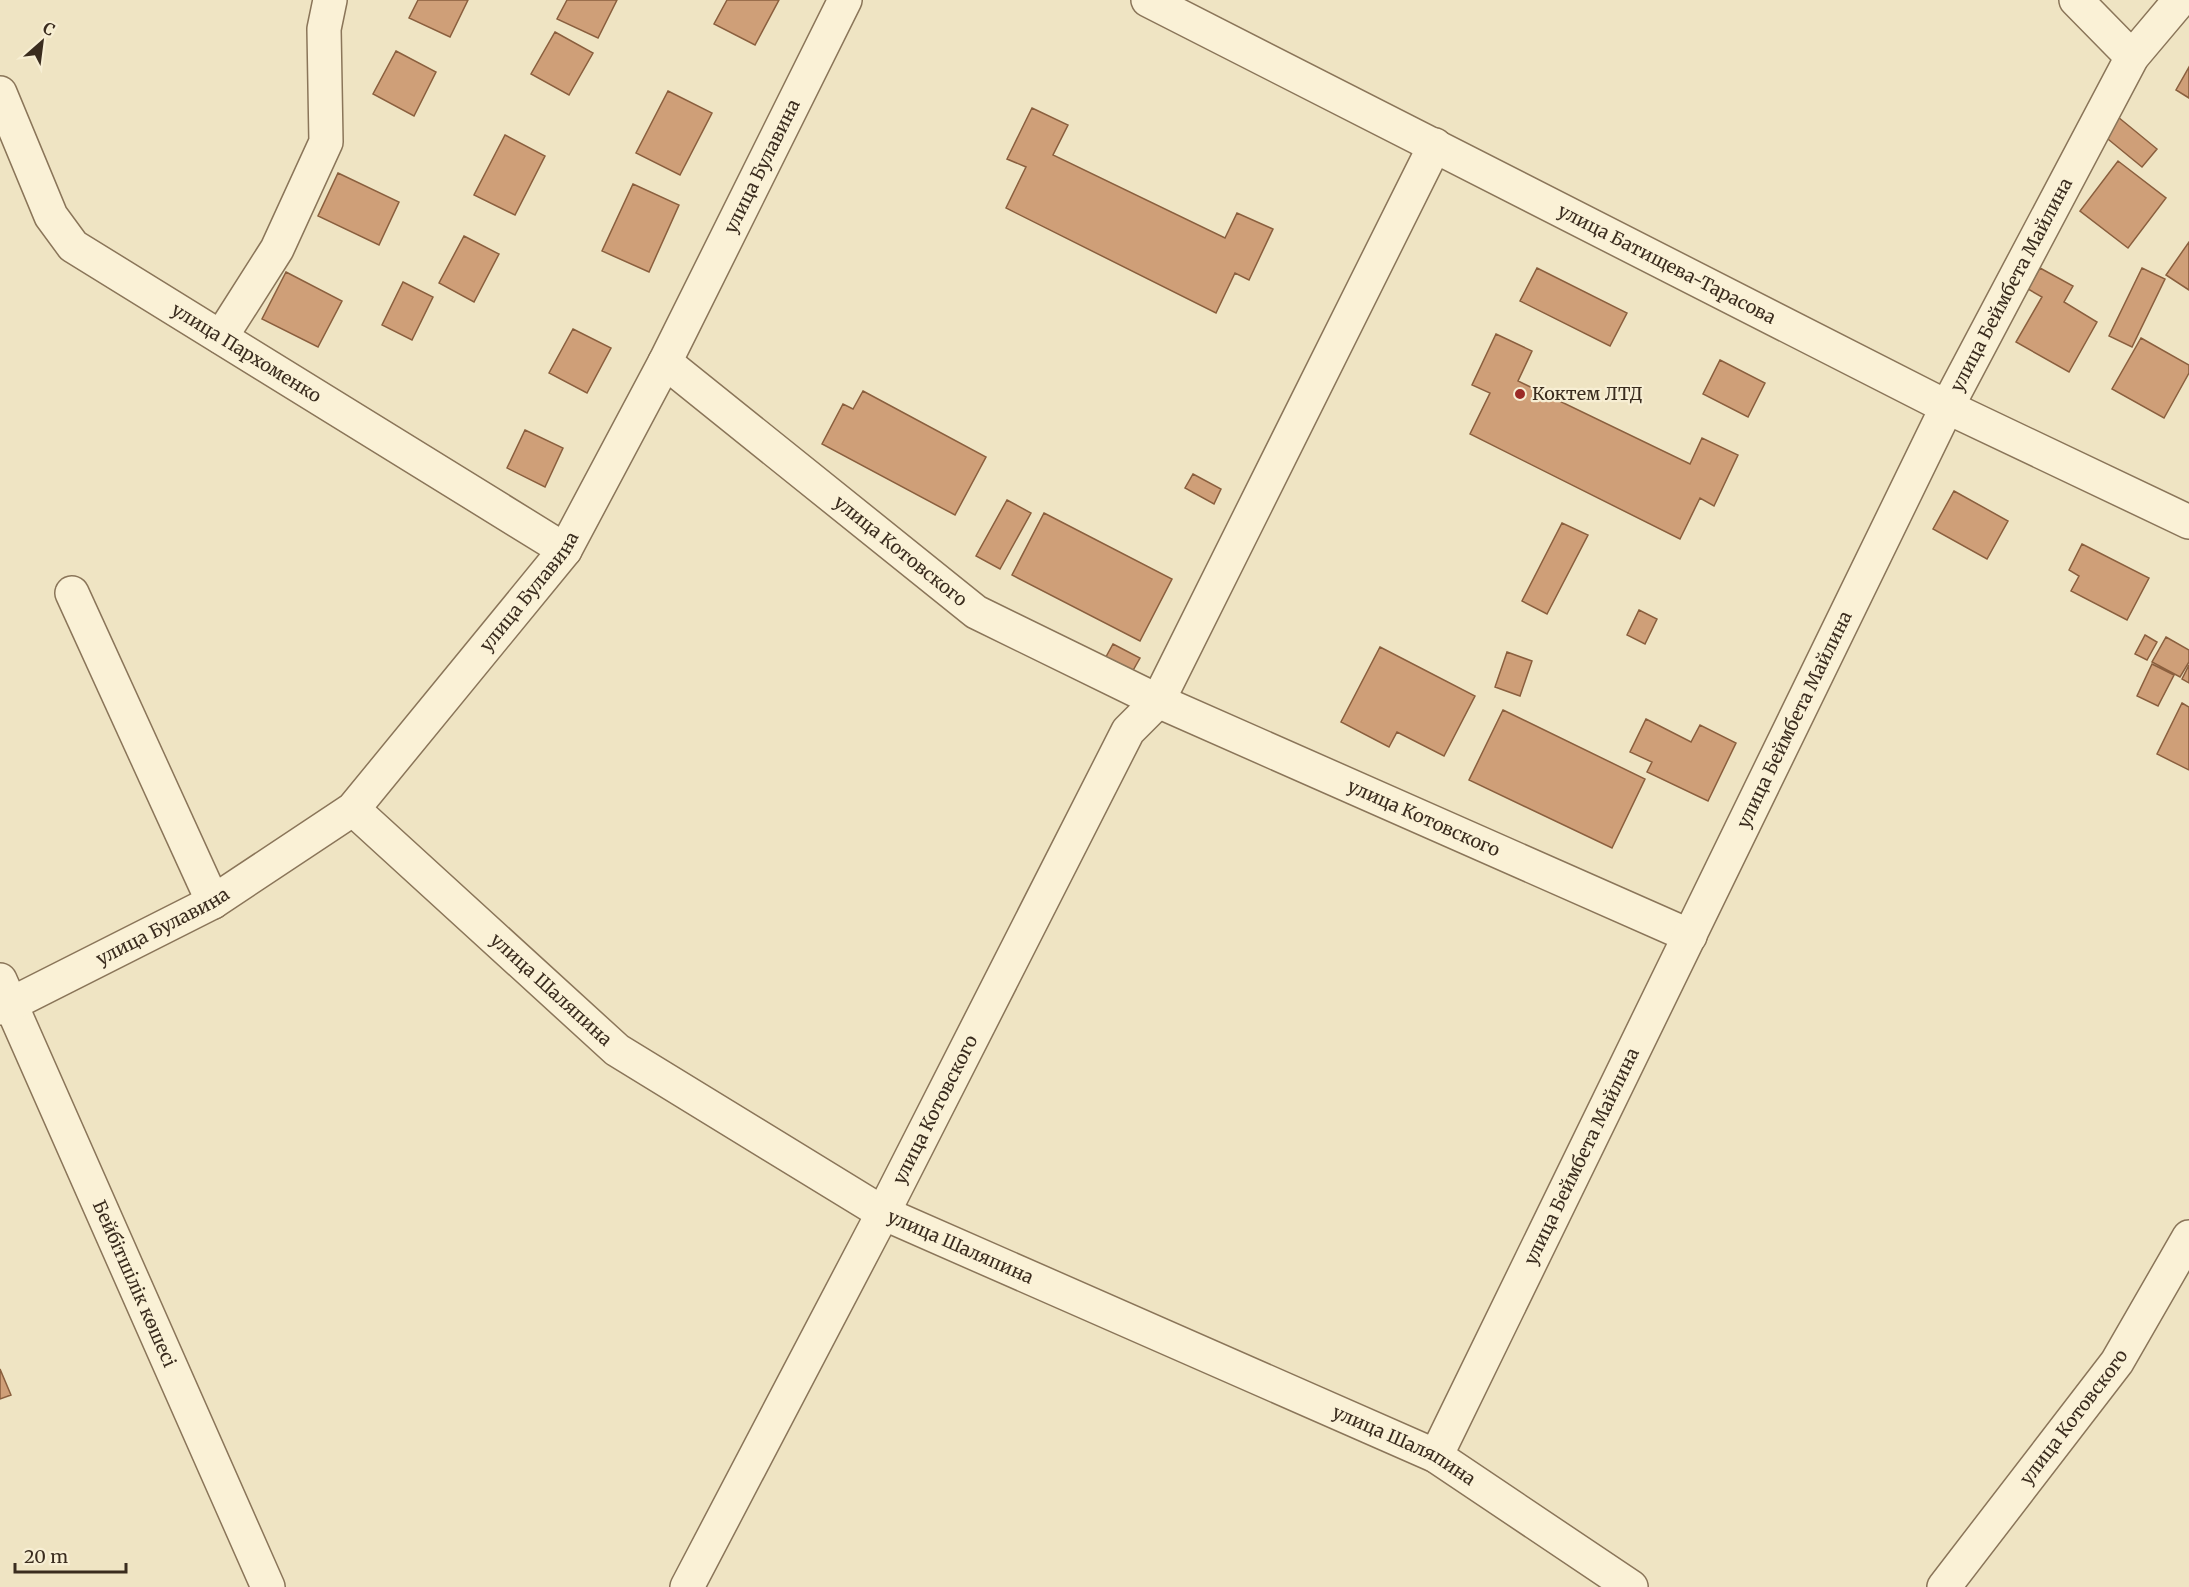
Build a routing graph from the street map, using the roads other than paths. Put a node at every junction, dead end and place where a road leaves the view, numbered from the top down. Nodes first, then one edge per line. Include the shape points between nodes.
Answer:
1 (330, 0) edge
2 (845, 0) edge
3 (1148, 0) edge
4 (2076, 0) edge
5 (2180, 0) edge
6 (2132, 57) junction
7 (0, 93) edge
8 (1435, 145) junction
9 (221, 337) junction
10 (665, 362) junction
11 (1947, 407) junction
12 (2189, 522) edge
13 (565, 550) junction
14 (72, 593) dead end
15 (1158, 701) junction
16 (353, 809) junction
17 (213, 902) junction
18 (1690, 936) junction
19 (4, 997) edge
20 (883, 1213) junction
21 (2189, 1237) edge
22 (1436, 1456) junction
23 (268, 1587) edge
24 (687, 1587) edge
25 (1631, 1587) edge
26 (1944, 1587) edge

1 - 9 street via 324,29 326,142 277,249
2 - 10 street, улица Булавина
3 - 8 street, улица Батищева-Тарасова
4 - 6 street
5 - 6 street, улица Беймбета Майлина
6 - 11 street, улица Беймбета Майлина
7 - 9 street, улица Пархоменко via 51,216 73,246
8 - 11 street, улица Батищева-Тарасова
8 - 15 street
9 - 13 street, улица Пархоменко
10 - 13 street, улица Булавина
10 - 15 street, улица Котовского via 976,612
11 - 12 street, улица Батищева-Тарасова
11 - 18 street, улица Беймбета Майлина
13 - 16 street, улица Булавина
14 - 17 street
15 - 18 street, улица Котовского
15 - 20 street, улица Котовского via 1128,730
16 - 17 street, улица Булавина
16 - 20 street, улица Шаляпина via 617,1050
17 - 19 street, улица Булавина
18 - 22 street, улица Беймбета Майлина
19 - 23 street, Бейбітшілік көшесі
20 - 22 street, улица Шаляпина
20 - 24 street, улица Котовского
21 - 26 street, улица Котовского via 2117,1362
22 - 25 street, улица Шаляпина

